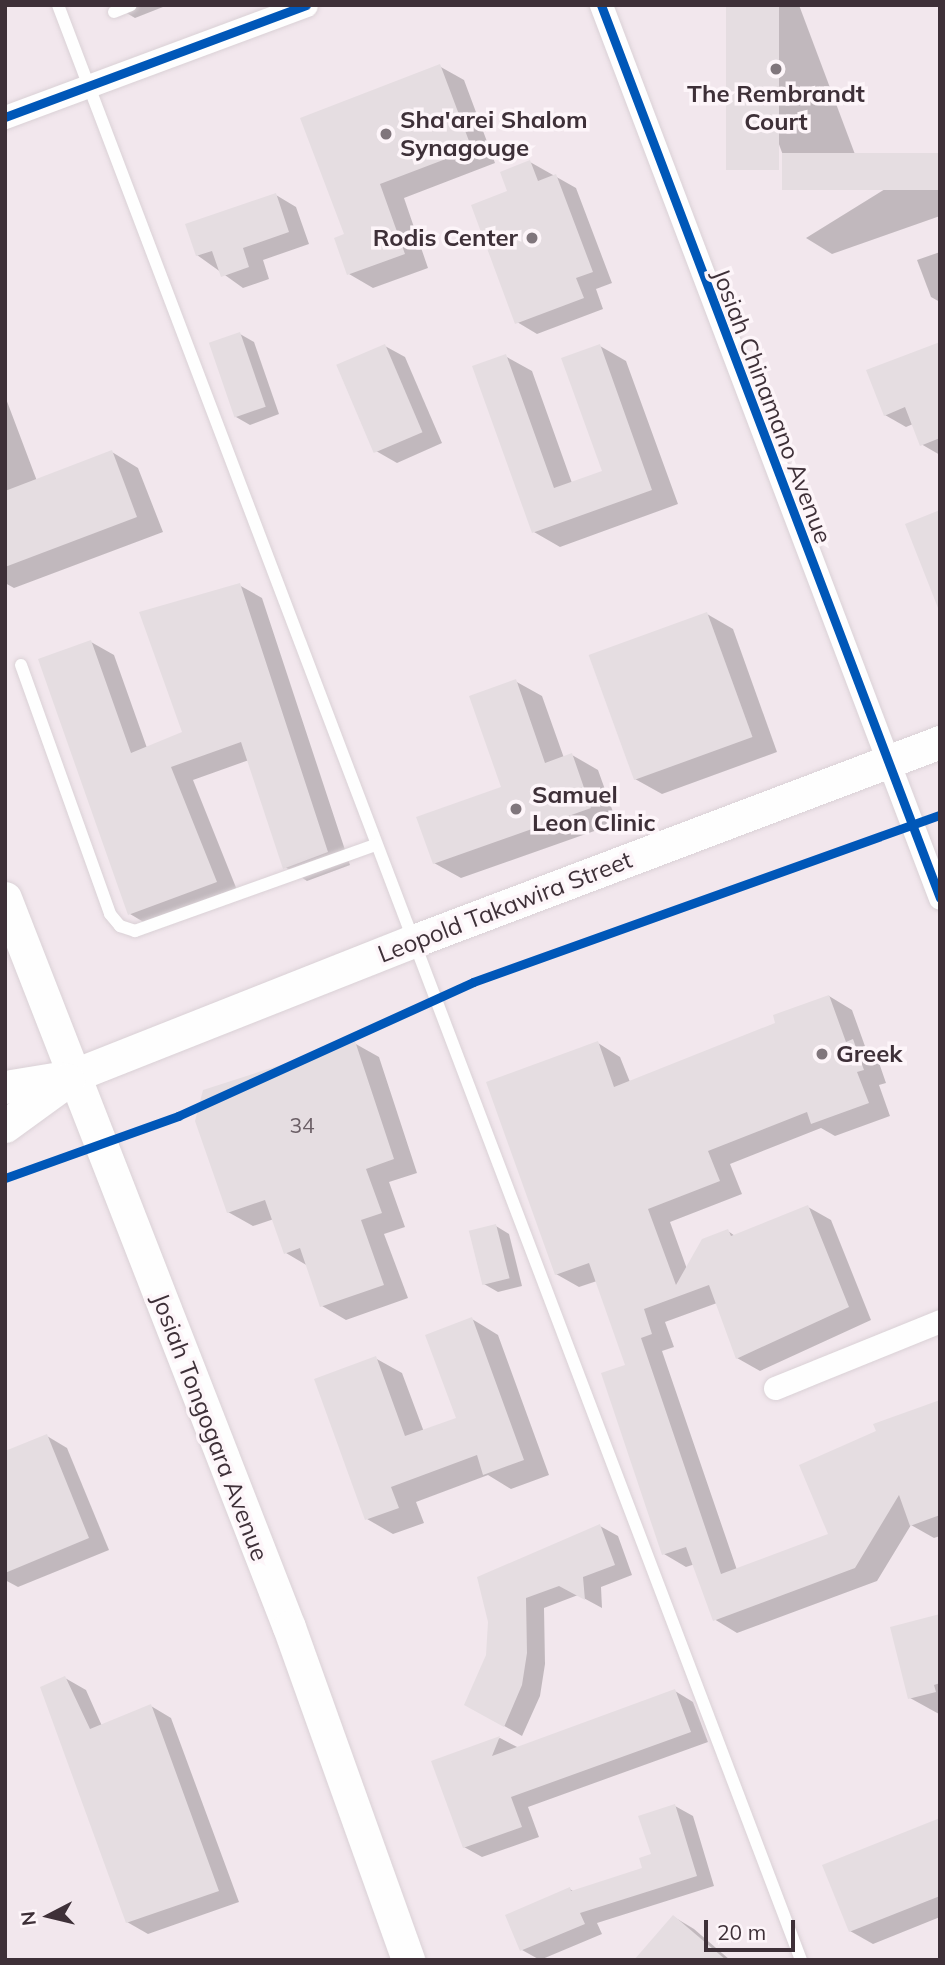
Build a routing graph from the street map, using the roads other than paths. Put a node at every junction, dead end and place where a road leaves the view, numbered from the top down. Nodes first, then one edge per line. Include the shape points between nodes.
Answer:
1 (58, 5) edge
2 (131, 5) edge
3 (306, 5) edge
4 (601, 5) edge
5 (114, 12) dead end
6 (88, 86) junction
7 (5, 117) edge
8 (21, 665) dead end
9 (940, 742) edge
10 (887, 762) junction
11 (375, 845) junction
12 (5, 898) edge
13 (940, 898) edge
14 (411, 942) junction
15 (72, 1076) junction
16 (5, 1087) edge
17 (5, 1126) edge
18 (940, 1321) edge
19 (775, 1388) dead end
20 (408, 1960) edge
21 (801, 1960) edge

1 - 6 lane
2 - 5 lane
3 - 6 street
4 - 10 street, Josiah Chinamano Avenue
6 - 7 street
6 - 11 lane
8 - 11 lane via 110,914 120,926 135,931
9 - 10 main road, Leopold Takawira Street
10 - 13 street, Josiah Chinamano Avenue
10 - 14 main road, Leopold Takawira Street
11 - 14 lane
12 - 15 main road, Josiah Tongogara Avenue
14 - 15 main road, Leopold Takawira Street
14 - 21 lane
15 - 16 main road
15 - 17 main road
15 - 20 main road, Josiah Tongogara Avenue via 289,1627
18 - 19 street

